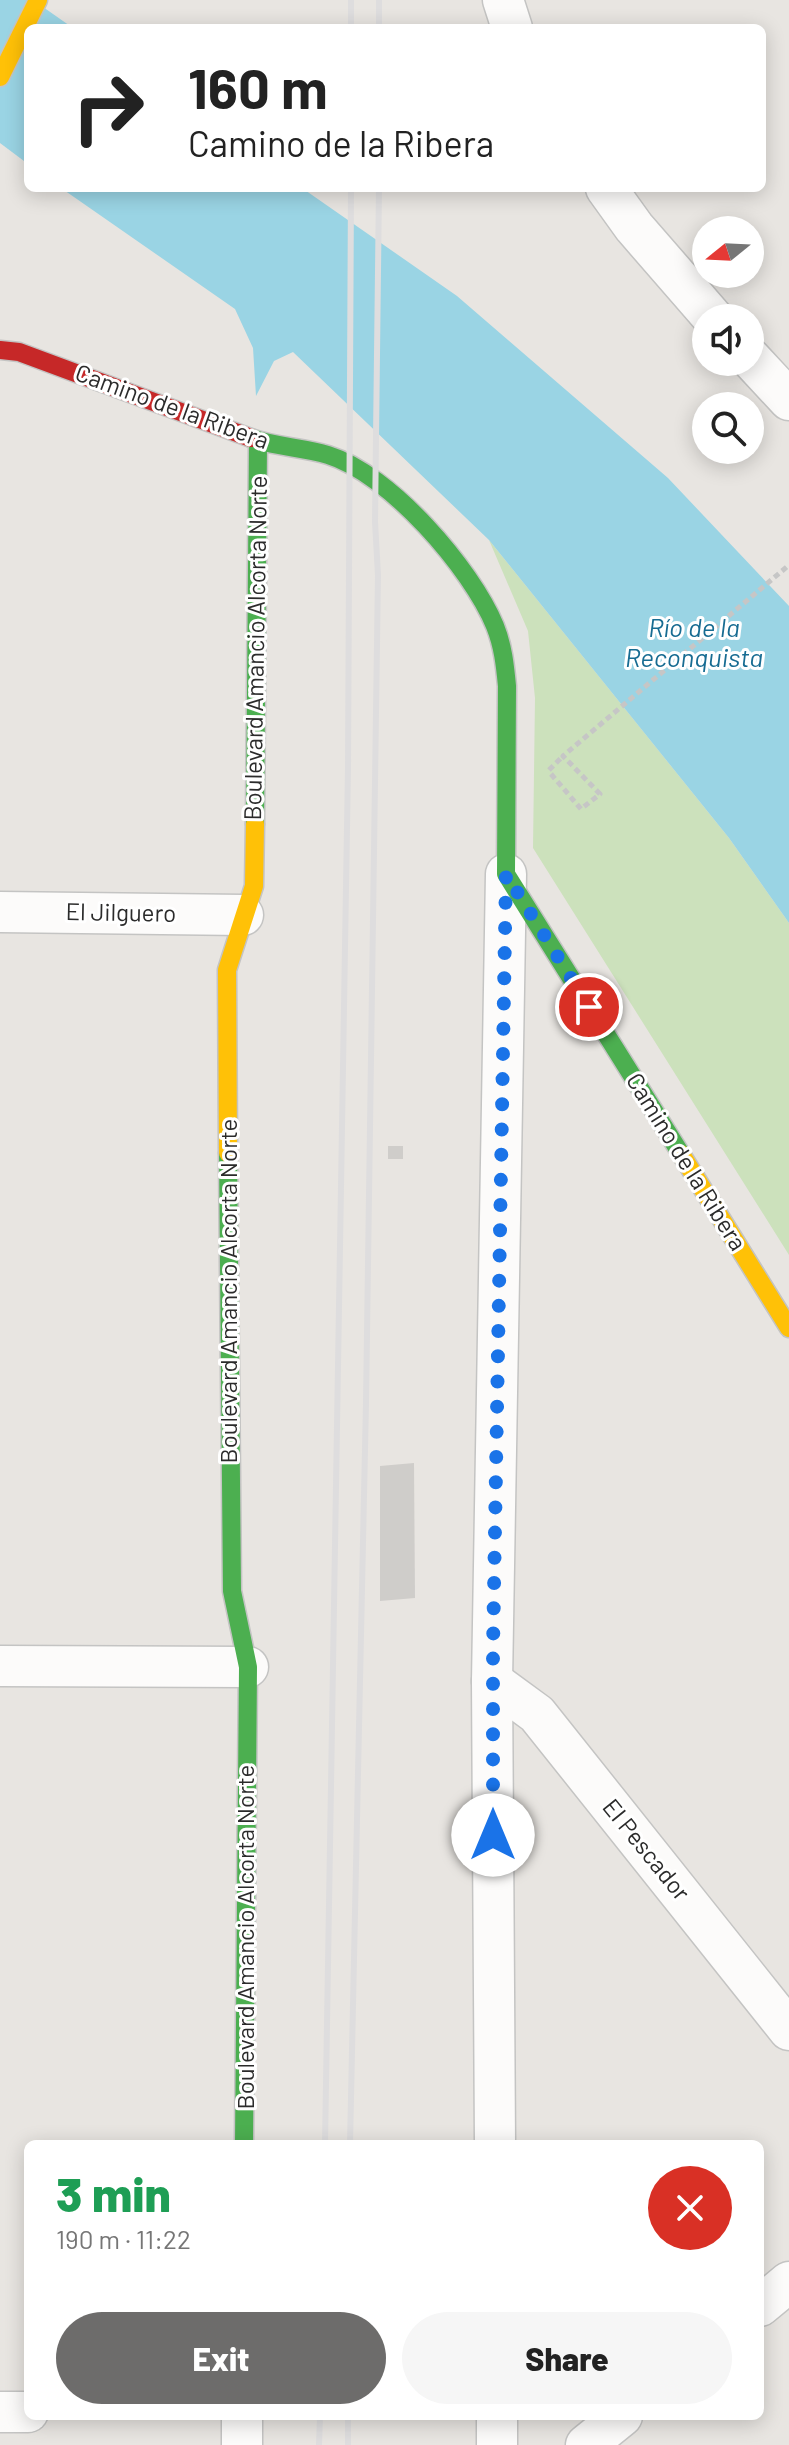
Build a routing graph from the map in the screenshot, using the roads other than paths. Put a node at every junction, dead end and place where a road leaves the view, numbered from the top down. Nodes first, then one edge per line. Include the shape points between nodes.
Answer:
1 (38, 0) edge
2 (503, 0) edge
3 (26, 24) edge
4 (511, 24) edge
5 (24, 28) edge
6 (0, 77) edge
7 (609, 192) edge
8 (701, 304) edge
9 (0, 350) edge
10 (764, 373) edge
11 (789, 400) edge
12 (258, 441) junction
13 (506, 874) junction
14 (0, 912) edge
15 (243, 915) junction
16 (789, 1328) edge
17 (0, 1666) edge
18 (248, 1667) junction
19 (492, 1681) junction
20 (789, 2030) edge
21 (244, 2140) edge
22 (495, 2140) edge
23 (789, 2282) edge
24 (764, 2303) edge
25 (0, 2412) edge
26 (24, 2412) edge
27 (242, 2420) edge
28 (497, 2420) edge
29 (617, 2420) edge
30 (242, 2445) edge
31 (497, 2445) edge
32 (586, 2445) edge

1 - 3 street
2 - 4 street
5 - 6 street
7 - 8 street
9 - 12 street, Camino de la Ribera via 19,352
10 - 11 street
12 - 13 street, Camino de la Ribera via 329,455 366,472 452,556 478,593 505,660
12 - 15 street, Boulevard Amancio Alcorta Norte via 254,886
13 - 16 street, Camino de la Ribera
13 - 19 street
14 - 15 street, El Jilguero
15 - 18 street, Boulevard Amancio Alcorta Norte via 227,986 232,1591
17 - 18 street
18 - 21 street, Boulevard Amancio Alcorta Norte
19 - 20 street, El Pescador via 537,1714
19 - 22 street
23 - 24 street
25 - 26 street
27 - 30 street
28 - 31 street
29 - 32 street

